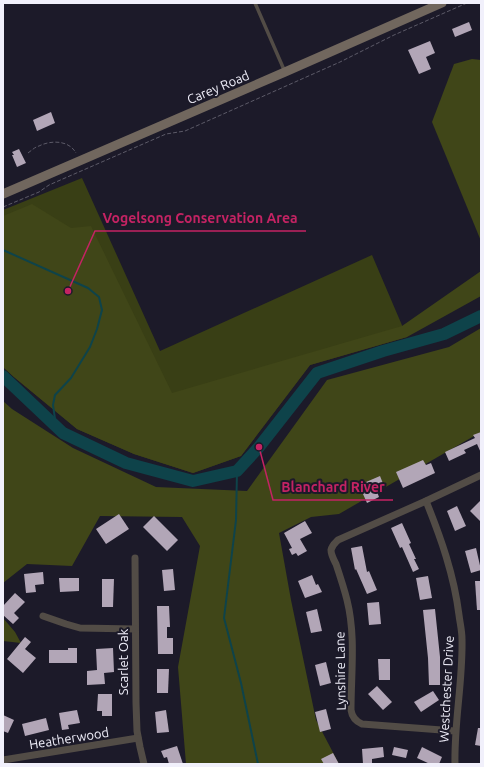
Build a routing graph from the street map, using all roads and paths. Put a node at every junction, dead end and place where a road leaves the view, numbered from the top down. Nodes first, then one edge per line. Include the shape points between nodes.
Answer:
1 (255, 3) edge
2 (442, 3) edge
3 (467, 3) edge
4 (285, 72) junction
5 (28, 152) dead end
6 (80, 161) junction
7 (3, 194) edge
8 (3, 207) edge
9 (481, 475) edge
10 (426, 501) junction
11 (135, 558) dead end
12 (43, 616) dead end
13 (135, 629) junction
14 (456, 731) junction
15 (138, 738) junction
16 (3, 760) edge
17 (144, 764) edge
18 (455, 764) edge

1 - 4 lane
2 - 4 main road, Carey Road
3 - 8 path via 192,128 166,134
4 - 6 main road, Carey Road
5 - 6 path via 47,143 58,142 74,149
6 - 7 main road, Carey Road
9 - 10 street
10 - 14 street, Westchester Drive via 450,567 461,629 461,676
10 - 14 street, Lynshire Lane via 338,540 333,545 331,552 347,600 352,636 351,710 354,719 367,725
11 - 13 street, Scarlet Oak
12 - 13 street via 80,628
13 - 15 street, Scarlet Oak
14 - 18 street, Westchester Drive
15 - 16 street, Heatherwood
15 - 17 street, Scarlet Oak

